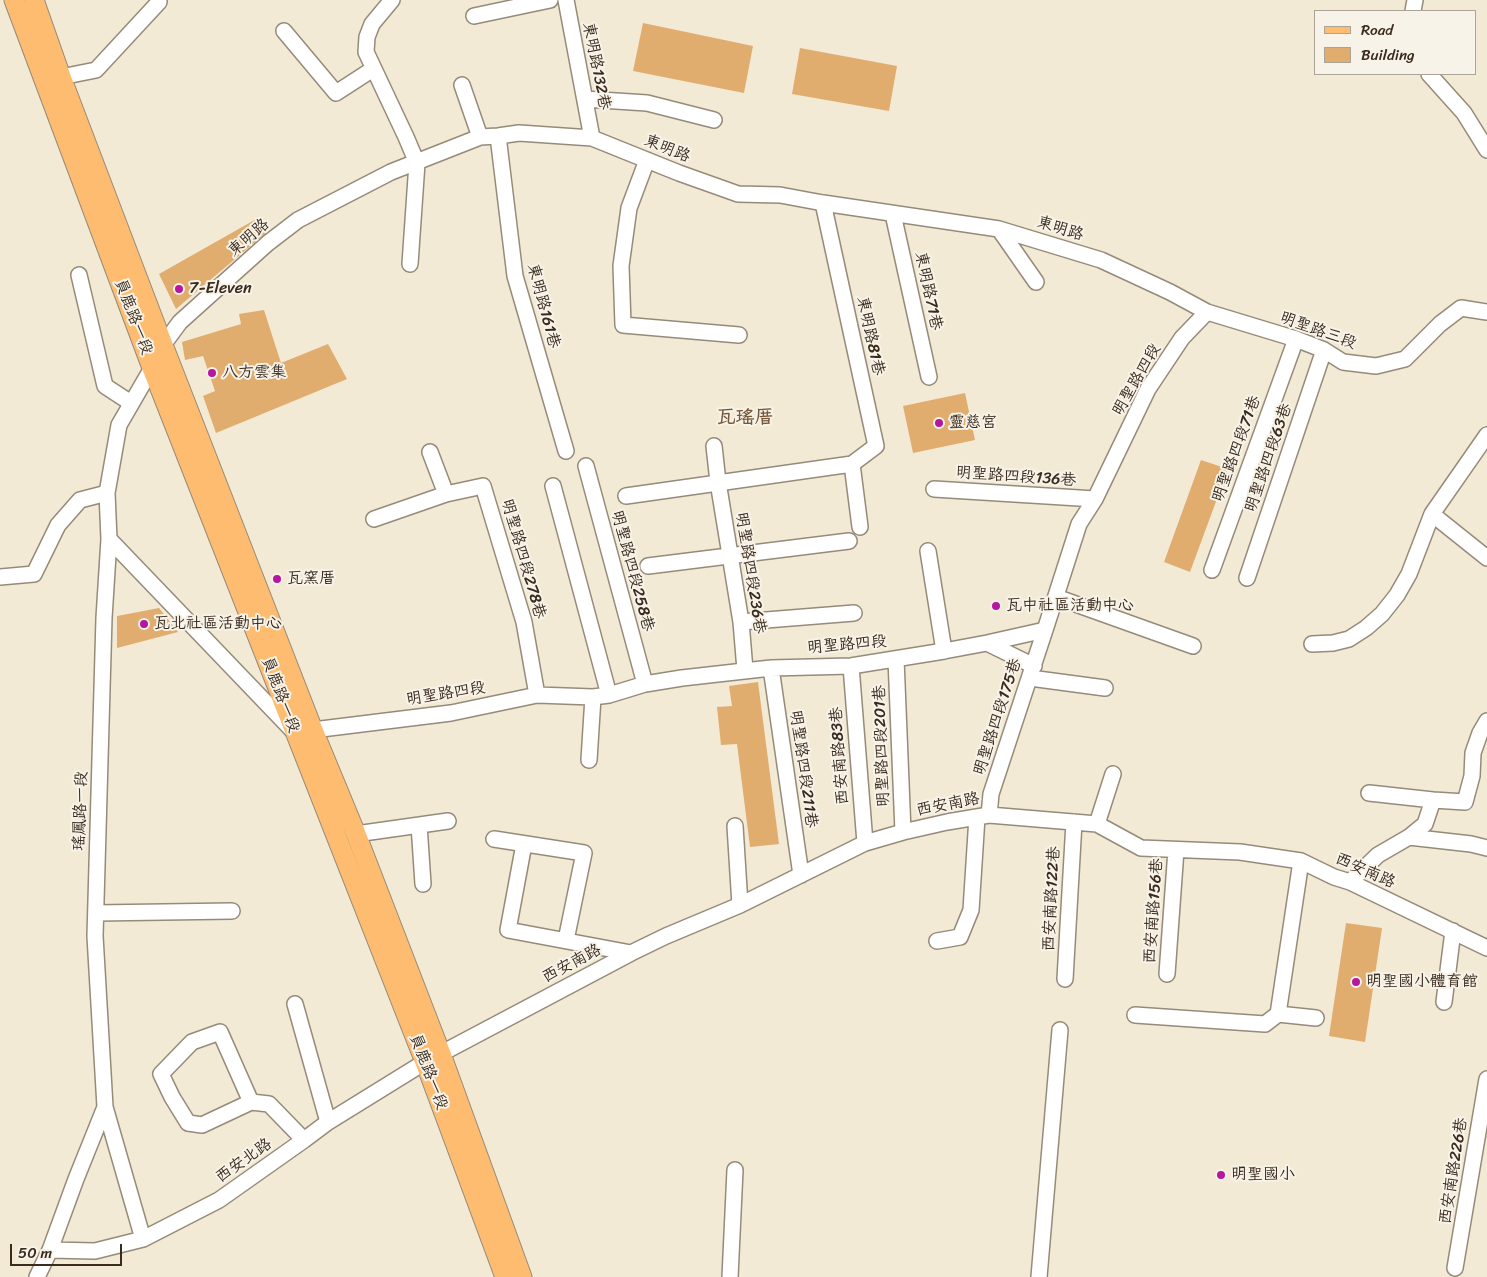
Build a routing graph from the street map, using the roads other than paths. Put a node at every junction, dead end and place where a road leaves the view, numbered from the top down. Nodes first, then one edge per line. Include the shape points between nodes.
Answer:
1 (14, 0) edge
2 (34, 0) edge
3 (392, 0) edge
4 (550, 0) edge
5 (566, 0) edge
6 (159, 2) dead end
7 (474, 16) dead end
8 (284, 31) dead end
9 (373, 69) junction
10 (1430, 75) edge
11 (61, 77) junction
12 (462, 85) dead end
13 (585, 99) junction
14 (714, 120) dead end
15 (498, 136) junction
16 (480, 137) junction
17 (592, 138) junction
18 (1487, 150) edge
19 (647, 160) junction
20 (417, 163) junction
21 (823, 204) junction
22 (893, 214) junction
23 (999, 229) junction
24 (410, 264) dead end
25 (79, 275) dead end
26 (1036, 282) dead end
27 (1207, 312) junction
28 (1487, 312) edge
29 (739, 336) dead end
30 (1296, 339) junction
31 (163, 346) junction
32 (1324, 350) junction
33 (152, 368) junction
34 (929, 377) dead end
35 (131, 403) junction
36 (1487, 435) edge
37 (714, 446) dead end
38 (566, 451) dead end
39 (430, 452) dead end
40 (852, 464) junction
41 (586, 466) dead end
42 (718, 482) junction
43 (554, 486) dead end
44 (934, 489) dead end
45 (107, 493) junction
46 (446, 494) junction
47 (626, 496) dead end
48 (1095, 500) junction
49 (1432, 514) junction
50 (374, 519) dead end
51 (860, 527) dead end
52 (109, 539) junction
53 (849, 541) dead end
54 (928, 551) dead end
55 (730, 556) junction
56 (1487, 558) edge
57 (648, 566) dead end
58 (1212, 570) dead end
59 (0, 578) edge
60 (1247, 578) dead end
61 (1056, 597) junction
62 (854, 613) dead end
63 (740, 622) junction
64 (1045, 630) junction
65 (987, 643) junction
66 (1312, 644) dead end
67 (1193, 646) dead end
68 (944, 651) junction
69 (896, 659) junction
70 (851, 666) junction
71 (771, 668) junction
72 (745, 670) junction
73 (1032, 672) junction
74 (645, 684) junction
75 (1105, 688) dead end
76 (537, 695) junction
77 (609, 695) junction
78 (593, 697) junction
79 (1487, 721) edge
80 (304, 732) junction
81 (589, 760) dead end
82 (1113, 774) dead end
83 (1369, 793) dead end
84 (1433, 800) junction
85 (983, 816) junction
86 (448, 821) dead end
87 (1074, 822) junction
88 (1097, 824) junction
89 (419, 825) junction
90 (735, 826) dead end
91 (903, 832) junction
92 (356, 834) junction
93 (1409, 837) junction
94 (494, 839) dead end
95 (865, 843) junction
96 (524, 844) junction
97 (1487, 848) edge
98 (1176, 850) junction
99 (1301, 861) junction
100 (801, 875) junction
101 (1350, 882) junction
102 (423, 884) dead end
103 (740, 905) junction
104 (232, 911) dead end
105 (96, 913) junction
106 (1452, 931) junction
107 (566, 940) junction
108 (937, 941) dead end
109 (1487, 948) edge
110 (631, 952) junction
111 (1166, 974) dead end
112 (1065, 979) dead end
113 (1444, 1002) dead end
114 (296, 1004) dead end
115 (1278, 1014) junction
116 (1135, 1015) dead end
117 (1316, 1018) dead end
118 (1060, 1030) dead end
119 (433, 1058) junction
120 (1487, 1078) edge
121 (251, 1102) junction
122 (105, 1108) junction
123 (328, 1122) junction
124 (304, 1140) junction
125 (735, 1170) dead end
126 (143, 1239) junction
127 (50, 1250) junction
128 (1455, 1268) dead end
129 (37, 1277) edge
130 (505, 1277) edge
131 (522, 1277) edge
132 (730, 1277) edge
133 (1039, 1277) edge

1 - 33 main road, 員鹿路一段
2 - 11 main road, 員鹿路一段
3 - 9 street via 372,24 367,37 366,52
4 - 7 street
5 - 13 street, 東明路132巷
6 - 11 street via 96,70
8 - 9 street via 336,93
9 - 20 street
10 - 18 street via 1464,112
11 - 31 main road, 員鹿路一段
12 - 16 street
13 - 14 street via 647,102
13 - 17 street, 東明路132巷
15 - 16 street, 東明路
15 - 17 street, 東明路 via 519,133
15 - 38 street, 東明路161巷 via 515,276
16 - 20 street, 東明路
17 - 19 street, 東明路
19 - 21 street, 東明路 via 738,194 780,195
19 - 29 street via 629,208 621,266 623,325
20 - 24 street
20 - 31 street, 東明路 via 391,172 298,220 180,322
21 - 22 street, 東明路
21 - 40 street, 東明路81巷 via 876,446
22 - 23 street, 東明路
22 - 34 street, 東明路71巷
23 - 26 street
23 - 27 street, 東明路 via 1101,260
25 - 35 street via 105,386
27 - 30 street, 明聖路三段
27 - 48 street, 明聖路四段 via 1182,338 1148,389
28 - 32 street, 明聖路三段 via 1461,308 1405,359 1376,366 1344,362
30 - 32 street, 明聖路三段
30 - 58 street, 明聖路四段71巷
31 - 33 street, 瑤鳳路一段
31 - 80 main road, 員鹿路一段
32 - 60 street, 明聖路四段63巷
33 - 35 street, 瑤鳳路一段
33 - 80 main road, 員鹿路一段
35 - 45 street, 瑤鳳路一段 via 119,425
36 - 49 street
37 - 42 street, 明聖路四段236巷
39 - 46 street
40 - 42 street
40 - 51 street
41 - 74 street, 明聖路四段258巷
42 - 47 street
42 - 55 street, 明聖路四段236巷
43 - 77 street
44 - 48 street, 明聖路四段136巷
45 - 52 street, 瑤鳳路一段
45 - 59 street via 80,500 58,526 34,574
46 - 50 street, 明聖路四段278巷
46 - 76 street, 明聖路四段278巷 via 483,486 524,622
48 - 61 street, 明聖路四段 via 1079,524
49 - 56 street
49 - 66 street via 1409,574 1382,614 1349,639
52 - 80 street
52 - 105 street, 瑤鳳路一段
53 - 55 street
54 - 68 street
55 - 57 street
55 - 63 street, 明聖路四段236巷
61 - 64 street, 明聖路四段
61 - 67 street
62 - 63 street
63 - 72 street, 明聖路四段236巷
64 - 65 street, 明聖路四段
64 - 73 street, 明聖路四段175巷
65 - 68 street, 明聖路四段
65 - 73 street
68 - 69 street, 明聖路四段
69 - 70 street, 明聖路四段
69 - 91 street, 明聖路四段201巷
70 - 71 street, 明聖路四段
70 - 95 street, 西安南路83巷
71 - 72 street, 明聖路四段
71 - 100 street, 明聖路四段211巷
72 - 74 street, 明聖路四段
73 - 75 street
73 - 85 street, 明聖路四段175巷
74 - 77 street, 明聖路四段
76 - 78 street, 明聖路四段
76 - 80 street, 明聖路四段 via 451,713
77 - 78 street, 明聖路四段
78 - 81 street
79 - 84 street via 1474,754 1465,802
80 - 92 main road, 員鹿路一段
80 - 119 main road, 員鹿路一段
82 - 88 street
83 - 84 street
84 - 93 street via 1425,824
85 - 87 street, 西安南路
85 - 91 street, 西安南路
85 - 108 street, 明聖路四段175巷 via 971,910 960,936
86 - 89 street
87 - 88 street, 西安南路
87 - 112 street, 西安南路122巷
88 - 98 street, 西安南路 via 1141,848
89 - 92 street
89 - 102 street
90 - 103 street
91 - 95 street, 西安南路
92 - 119 main road, 員鹿路一段
93 - 97 street
93 - 101 street via 1378,855
94 - 96 street
95 - 100 street, 西安南路
96 - 107 street via 508,930
96 - 107 street via 584,853
98 - 99 street, 西安南路 via 1240,852
98 - 111 street, 西安南路156巷
99 - 101 street, 西安南路
99 - 115 street
100 - 103 street, 西安南路
101 - 106 street, 西安南路
103 - 110 street, 西安南路
104 - 105 street
105 - 122 street, 瑤鳳路一段
106 - 109 street, 西安南路
106 - 113 street
107 - 110 street
110 - 119 street, 西安南路
114 - 123 street
115 - 116 street via 1265,1024
115 - 117 street
118 - 133 street
119 - 123 street, 西安北路
119 - 130 main road, 員鹿路一段
119 - 131 main road, 員鹿路一段
120 - 128 street, 西安南路226巷
121 - 121 street via 202,1125 188,1123 161,1074 192,1042 220,1032
121 - 124 street via 269,1104
122 - 126 street
122 - 127 street, 瑤鳳路一段
123 - 124 street, 西安北路
124 - 126 street, 西安北路 via 219,1200
125 - 132 street
126 - 127 street, 西安北路 via 95,1251
127 - 129 street, 瑤鳳路一段

